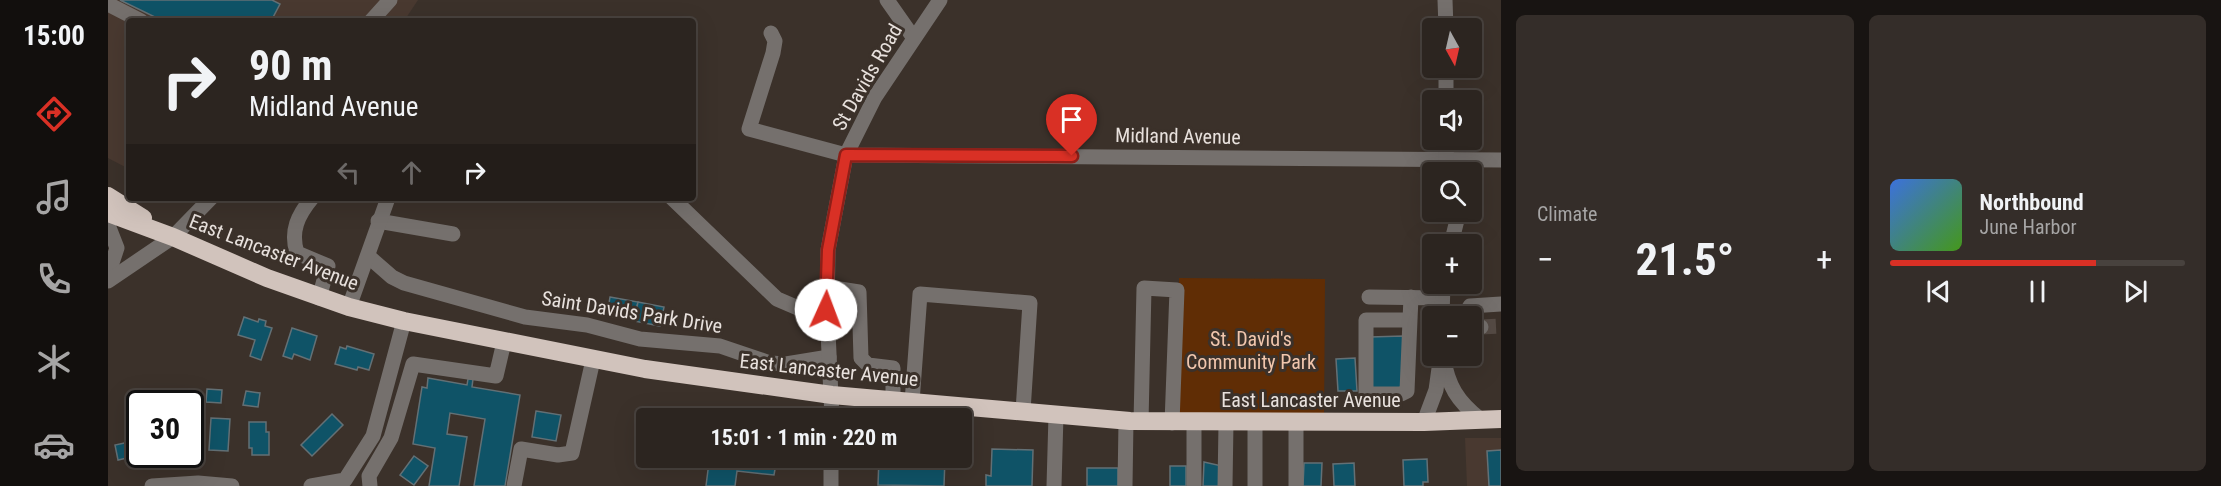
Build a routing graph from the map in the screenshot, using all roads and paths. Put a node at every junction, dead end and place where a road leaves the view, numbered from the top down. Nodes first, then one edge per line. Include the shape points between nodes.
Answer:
1 (390, 0) edge
2 (887, 0) edge
3 (940, 0) edge
4 (1446, 0) edge
5 (108, 4) edge
6 (135, 18) edge
7 (374, 18) edge
8 (1446, 18) edge
9 (771, 33) dead end
10 (913, 37) junction
11 (1446, 150) edge
12 (846, 155) junction
13 (1446, 160) junction
14 (1501, 160) edge
15 (1453, 162) edge
16 (1482, 163) edge
17 (108, 196) edge
18 (208, 201) edge
19 (309, 201) edge
20 (387, 201) edge
21 (675, 201) edge
22 (108, 213) edge
23 (378, 221) junction
24 (108, 225) edge
25 (453, 234) dead end
26 (173, 237) junction
27 (368, 256) junction
28 (108, 275) edge
29 (108, 281) edge
30 (827, 287) junction
31 (1427, 294) edge
32 (1369, 297) dead end
33 (1411, 297) junction
34 (320, 298) junction
35 (1501, 304) edge
36 (1470, 306) edge
37 (349, 307) junction
38 (826, 310) junction
39 (1410, 320) junction
40 (404, 321) junction
41 (504, 342) junction
42 (829, 357) junction
43 (593, 360) junction
44 (1440, 366) edge
45 (1445, 366) edge
46 (832, 395) junction
47 (893, 400) junction
48 (912, 402) junction
49 (832, 408) edge
50 (1023, 411) junction
51 (1056, 415) junction
52 (1501, 419) edge
53 (1481, 420) junction
54 (1133, 421) junction
55 (1424, 422) junction
56 (1172, 423) junction
57 (1194, 423) junction
58 (1226, 423) junction
59 (1259, 423) junction
60 (1296, 423) junction
61 (831, 468) edge
62 (345, 483) edge
63 (1055, 485) edge
64 (152, 486) edge
65 (232, 486) edge
66 (311, 486) edge
67 (370, 486) edge
68 (514, 486) edge
69 (831, 486) edge
70 (1125, 486) edge
71 (1194, 486) edge
72 (1225, 486) edge
73 (1255, 486) edge
74 (1265, 486) edge
75 (1296, 486) edge

1 - 7 street
2 - 10 street
3 - 10 street, St Davids Road
4 - 8 street
5 - 6 street
9 - 12 street, Midland Avenue via 774,53 749,129
10 - 12 street, St Davids Road via 875,97
11 - 13 street
12 - 13 street, Midland Avenue
12 - 30 street, St Davids Road via 828,250
13 - 15 street, Midland Avenue
14 - 16 street, Midland Avenue
17 - 26 highway, East Lancaster Avenue
18 - 26 street
19 - 34 street via 299,213 292,239 297,253 328,266
20 - 23 street
21 - 38 street via 777,298 798,308
22 - 26 highway, East Lancaster Avenue
23 - 25 street
23 - 27 street
24 - 28 street via 117,248
26 - 29 street
26 - 34 highway, East Lancaster Avenue
27 - 37 street
27 - 42 street, Saint Davids Park Drive via 404,283 525,317 587,325 640,339 720,346 770,363
30 - 38 street, St Davids Road
30 - 47 street via 859,292 861,358 868,365 893,369
31 - 33 street
32 - 33 street
33 - 39 street
34 - 37 highway, East Lancaster Avenue
35 - 36 street
37 - 40 highway, East Lancaster Avenue
38 - 42 street, St Davids Road
39 - 39 street via 1366,320 1366,394 1407,391
40 - 41 highway, East Lancaster Avenue
40 - 62 street via 373,436
41 - 43 highway, East Lancaster Avenue
41 - 67 street via 496,376 413,364 391,438 369,476
42 - 46 street, St Davids Road
43 - 46 highway, East Lancaster Avenue
43 - 68 street via 572,453 558,455 521,449
44 - 55 street
45 - 53 street via 1453,392
46 - 47 highway, East Lancaster Avenue
46 - 49 street, St Davids Road
47 - 48 highway, East Lancaster Avenue
48 - 50 highway, East Lancaster Avenue
48 - 50 street via 920,294 1030,303
50 - 51 highway, East Lancaster Avenue
51 - 54 highway, East Lancaster Avenue
51 - 63 street
52 - 53 highway, East Lancaster Avenue
53 - 55 highway, East Lancaster Avenue
54 - 56 highway, East Lancaster Avenue
54 - 56 street via 1144,288 1177,290
54 - 70 street
55 - 60 highway, East Lancaster Avenue
56 - 57 highway, East Lancaster Avenue
57 - 58 highway, East Lancaster Avenue
57 - 71 street
58 - 59 highway, East Lancaster Avenue
58 - 72 street
59 - 60 highway, East Lancaster Avenue
59 - 73 street
59 - 74 street
60 - 75 street
61 - 69 street
62 - 66 street
64 - 65 street

